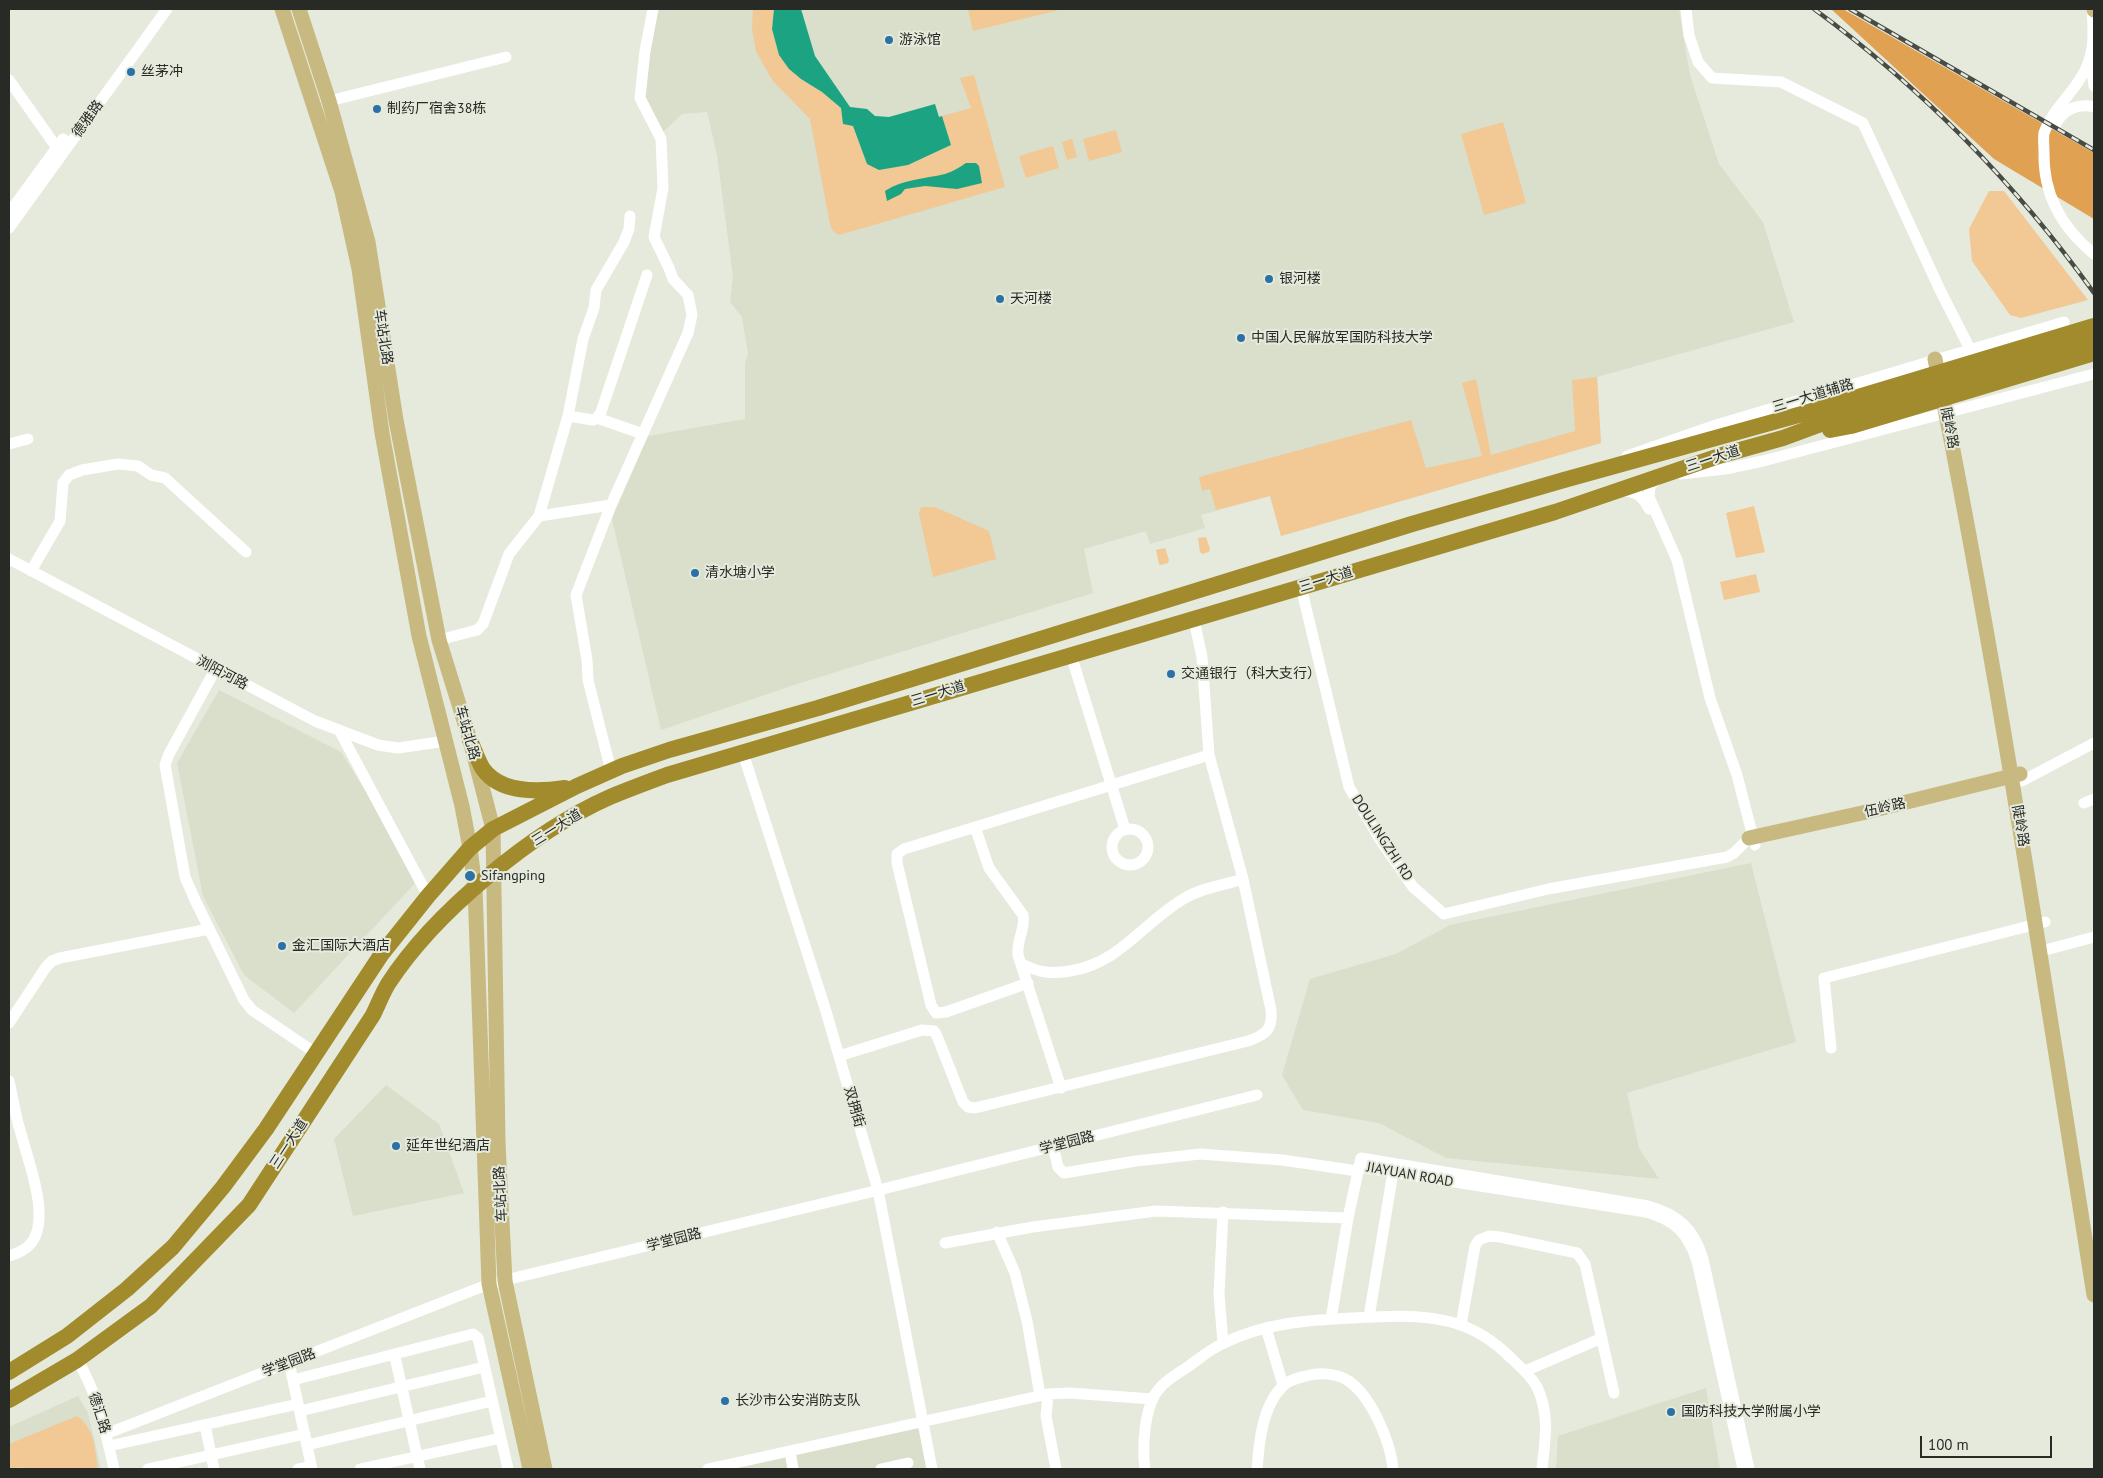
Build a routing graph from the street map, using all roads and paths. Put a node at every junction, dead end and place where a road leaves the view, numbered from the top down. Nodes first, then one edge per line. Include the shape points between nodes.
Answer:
1 (159, 9) edge
2 (167, 9) edge
3 (282, 9) edge
4 (299, 9) edge
5 (653, 9) edge
6 (1686, 9) edge
7 (2084, 9) edge
8 (2094, 9) edge
9 (506, 56) dead end
10 (9, 80) edge
11 (2094, 86) edge
12 (329, 101) junction
13 (2094, 106) edge
14 (2048, 135) junction
15 (57, 148) junction
16 (13, 202) edge
17 (9, 213) edge
18 (630, 216) dead end
19 (9, 228) edge
20 (2094, 246) edge
21 (2094, 254) edge
22 (647, 275) dead end
23 (2064, 322) dead end
24 (2094, 326) edge
25 (2094, 341) edge
26 (1970, 349) junction
27 (2094, 353) edge
28 (1939, 358) junction
29 (2094, 374) edge
30 (1950, 412) junction
31 (568, 416) junction
32 (596, 418) junction
33 (643, 434) junction
34 (1783, 438) junction
35 (28, 439) dead end
36 (9, 444) edge
37 (1660, 477) junction
38 (1564, 480) junction
39 (1617, 492) junction
40 (611, 505) junction
41 (539, 516) junction
42 (246, 552) dead end
43 (9, 559) edge
44 (31, 571) junction
45 (1301, 587) junction
46 (1194, 620) junction
47 (439, 640) junction
48 (1071, 655) junction
49 (215, 670) junction
50 (339, 730) junction
51 (470, 740) junction
52 (446, 741) junction
53 (2094, 743) edge
54 (743, 753) junction
55 (1209, 755) junction
56 (611, 771) junction
57 (2017, 779) junction
58 (1111, 785) junction
59 (577, 786) junction
60 (975, 827) junction
61 (492, 829) junction
62 (1125, 830) dead end
63 (1752, 841) junction
64 (470, 848) junction
65 (495, 872) junction
66 (1243, 879) junction
67 (475, 888) junction
68 (428, 896) junction
69 (2040, 923) junction
70 (209, 929) junction
71 (2094, 937) edge
72 (2049, 948) junction
73 (1022, 964) junction
74 (1028, 983) junction
75 (936, 1013) junction
76 (9, 1023) edge
77 (929, 1030) junction
78 (1831, 1048) dead end
79 (317, 1054) junction
80 (839, 1056) junction
81 (9, 1080) edge
82 (1061, 1088) junction
83 (1257, 1095) dead end
84 (1053, 1146) junction
85 (1393, 1168) junction
86 (1359, 1169) junction
87 (878, 1190) junction
88 (1223, 1212) junction
89 (1348, 1218) junction
90 (997, 1232) junction
91 (2094, 1235) edge
92 (945, 1242) dead end
93 (9, 1256) edge
94 (505, 1281) junction
95 (489, 1284) junction
96 (2094, 1295) edge
97 (1369, 1317) junction
98 (1331, 1319) junction
99 (1461, 1325) junction
100 (1266, 1328) junction
101 (1602, 1338) junction
102 (1223, 1343) junction
103 (395, 1357) dead end
104 (77, 1360) junction
105 (289, 1362) junction
106 (484, 1367) junction
107 (1525, 1371) junction
108 (9, 1372) edge
109 (293, 1380) junction
110 (1283, 1385) junction
111 (402, 1387) junction
112 (1614, 1393) dead end
113 (1044, 1394) junction
114 (1152, 1399) junction
115 (9, 1400) edge
116 (492, 1400) junction
117 (299, 1408) junction
118 (409, 1421) junction
119 (921, 1421) junction
120 (204, 1425) junction
121 (106, 1434) junction
122 (501, 1438) junction
123 (306, 1440) junction
124 (109, 1446) junction
125 (790, 1451) junction
126 (211, 1455) junction
127 (417, 1456) junction
128 (908, 1463) dead end
129 (312, 1468) edge
130 (114, 1469) edge
131 (148, 1469) edge
132 (214, 1469) edge
133 (298, 1469) edge
134 (360, 1469) edge
135 (420, 1469) edge
136 (508, 1469) edge
137 (530, 1469) edge
138 (545, 1469) edge
139 (708, 1469) edge
140 (794, 1469) edge
141 (881, 1469) edge
142 (932, 1469) edge
143 (1056, 1469) edge
144 (1145, 1469) edge
145 (1257, 1469) edge
146 (1393, 1469) edge
147 (1542, 1469) edge
148 (1742, 1469) edge
149 (1749, 1469) edge

1 - 15 street, 德雅路
2 - 19 street, 德雅路
3 - 52 main road, 车站北路 via 342,192 357,260 382,433 418,636
4 - 12 main road, 车站北路
5 - 33 street via 640,98 660,139 663,188 654,237 673,280 688,295 692,315 688,333
6 - 26 street via 1689,35 1698,62 1712,78 1780,82 1863,123
7 - 11 street
8 - 14 street via 2094,42 2086,69 2058,108
9 - 12 street
10 - 15 street
12 - 47 main road, 车站北路 via 368,242 396,420
13 - 14 street via 2083,105 2067,110
14 - 20 street via 2055,194 2067,218
14 - 21 street via 2044,162 2051,201 2068,229
15 - 16 street, 德雅路
16 - 17 street, 德雅路
18 - 31 street via 624,242 596,290
22 - 32 street via 601,412
23 - 26 street, 三一大道辅路
24 - 38 highway, 三一大道 via 1716,439
25 - 34 highway, 三一大道 via 1858,411
26 - 28 street, 三一大道辅路
27 - 34 highway via 1852,426
28 - 30 main road, 陡岭路
28 - 38 street, 三一大道辅路 via 1716,425
29 - 30 street
30 - 37 street via 1763,461
30 - 57 main road, 陡岭路
31 - 32 street
31 - 41 street
32 - 33 street
33 - 40 street
34 - 37 highway, 三一大道
35 - 36 street
37 - 39 highway, 三一大道
37 - 63 street via 1650,486 1649,497 1677,560 1710,698 1737,775
38 - 56 highway, 三一大道 via 818,708 669,750
39 - 45 highway, 三一大道
39 - 63 street via 1630,491 1644,499 1673,562 1705,699
40 - 41 street
40 - 56 street via 576,595 588,680
41 - 47 street via 509,554 483,624 477,630
42 - 44 street via 165,478 138,466 118,464 69,475 63,483 60,520
43 - 44 street, 浏阳河路
44 - 49 street, 浏阳河路
45 - 46 highway, 三一大道
45 - 63 street, DOULINGZHI RD via 1349,787 1413,886 1444,914 1548,889 1727,857
46 - 48 highway, 三一大道
46 - 55 street via 1202,657
47 - 51 main road, 车站北路
48 - 54 highway, 三一大道
48 - 58 street
49 - 50 street, 浏阳河路
49 - 70 street via 165,765 185,877
50 - 52 street, 浏阳河路 via 378,745 398,748
50 - 68 street
51 - 59 highway via 484,769 514,789
51 - 61 main road, 车站北路
52 - 64 main road, 车站北路
53 - 57 street
54 - 65 highway, 三一大道 via 667,775 609,798 566,820
54 - 80 street, 双拥街
55 - 58 street
55 - 66 street
56 - 59 highway, 三一大道
57 - 63 main road, 伍岭路
57 - 69 main road, 陡岭路
58 - 60 street
58 - 62 street
59 - 61 highway, 三一大道
60 - 73 street via 990,868 1024,915 1017,950
60 - 75 street via 897,854 931,1004
61 - 64 highway, 三一大道
61 - 65 main road, 车站北路
64 - 67 main road, 车站北路
64 - 68 highway, 三一大道
65 - 67 highway, 三一大道
65 - 94 main road, 车站北路 via 498,1142
66 - 73 street via 1182,899 1118,952 1096,964 1048,973 1037,972
66 - 82 street via 1271,1010 1270,1026 1258,1038 1248,1042
67 - 95 main road, 车站北路
67 - 104 highway, 三一大道 via 440,921 388,984 373,1015 250,1205 151,1306
68 - 79 highway, 三一大道 via 381,955
69 - 72 main road, 陡岭路
69 - 78 street via 1824,978
69 - 96 main road, 陡岭路
70 - 76 street via 52,961
70 - 79 street via 252,1010
71 - 72 street
72 - 91 main road, 陡岭路
73 - 74 street
74 - 75 street
74 - 82 street
75 - 77 street
77 - 80 street
77 - 82 street via 937,1036 963,1102 968,1107 982,1107
79 - 108 highway, 三一大道 via 223,1187 173,1247 128,1289 67,1336
80 - 87 street, 双拥街
81 - 93 street via 39,1210 33,1241 24,1250
83 - 84 street, 学堂园路
84 - 86 street, JIAYUAN ROAD via 1058,1167 1064,1173 1200,1154
84 - 87 street, 学堂园路
85 - 86 street, JIAYUAN ROAD
85 - 97 street
85 - 148 street, JIAYUAN ROAD via 1646,1212 1662,1217 1680,1229 1691,1244 1697,1261
85 - 149 street, JIAYUAN ROAD via 1648,1206 1664,1210 1680,1220 1695,1238 1704,1259
86 - 89 street
87 - 94 street, 学堂园路
87 - 119 street, 双拥街
88 - 89 street
88 - 90 street via 1156,1211
88 - 102 street via 1220,1294
89 - 98 street
90 - 92 street
90 - 113 street via 1016,1273
94 - 95 street, 学堂园路
94 - 138 main road, 车站北路
95 - 105 street, 学堂园路
95 - 137 main road, 车站北路
97 - 98 street
97 - 99 street via 1427,1317
98 - 100 street via 1298,1321
99 - 101 street via 1475,1246 1479,1240 1489,1236 1570,1250 1581,1255
99 - 107 street via 1488,1339
100 - 102 street
100 - 110 street
101 - 107 street
101 - 112 street
102 - 114 street via 1159,1388
103 - 111 street
104 - 115 highway, 三一大道
104 - 121 street, 德汇路 via 88,1381
105 - 109 street
105 - 121 street, 学堂园路
106 - 109 street via 478,1338 470,1334
106 - 111 street
106 - 116 street
107 - 147 street via 1537,1386 1546,1418
109 - 117 street
110 - 145 street via 1271,1404 1264,1425
110 - 146 street via 1315,1373 1349,1381 1360,1391 1380,1424
111 - 117 street
111 - 118 street
113 - 114 street
113 - 119 street
113 - 143 street
114 - 144 street via 1146,1424
116 - 118 street
116 - 122 street
117 - 120 street
117 - 123 street
118 - 123 street
118 - 127 street
119 - 125 street
119 - 142 street, 双拥街
120 - 124 street
120 - 126 street
121 - 124 street, 德汇路
122 - 127 street
122 - 136 street
123 - 126 street
123 - 129 street
124 - 130 street, 德汇路
125 - 139 street
125 - 140 street
126 - 131 street
126 - 132 street
127 - 134 street
127 - 135 street
128 - 141 street
129 - 133 street

